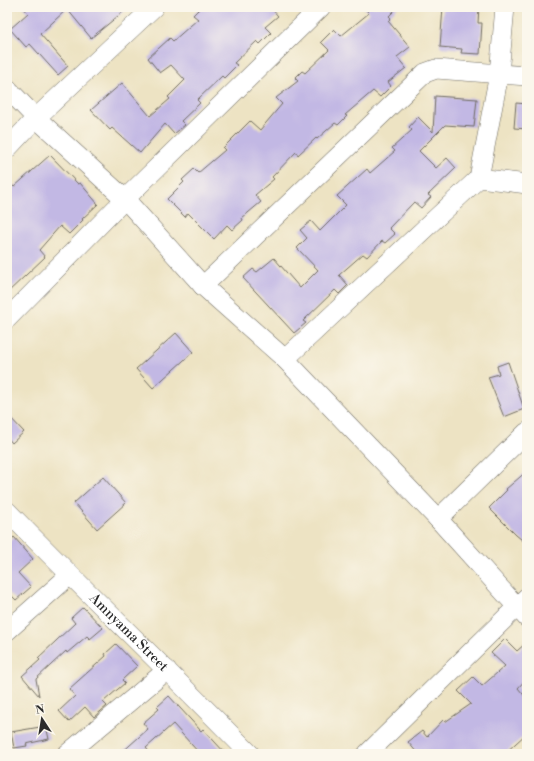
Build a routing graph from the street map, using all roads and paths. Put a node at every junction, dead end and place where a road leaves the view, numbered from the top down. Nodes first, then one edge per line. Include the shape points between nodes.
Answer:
1 (154, 7) edge
2 (321, 7) edge
3 (505, 7) edge
4 (498, 74) junction
5 (527, 76) edge
6 (7, 88) edge
7 (36, 118) junction
8 (7, 149) edge
9 (479, 178) junction
10 (527, 184) edge
11 (125, 199) junction
12 (203, 286) junction
13 (8, 317) edge
14 (285, 359) junction
15 (527, 432) edge
16 (7, 511) edge
17 (438, 519) junction
18 (70, 575) junction
19 (524, 607) edge
20 (7, 631) edge
21 (167, 670) junction
22 (67, 754) edge
23 (250, 754) edge
24 (367, 754) edge

1 - 7 street
2 - 11 street
3 - 4 street
4 - 5 street
4 - 9 street
4 - 12 street via 436,69 420,76
6 - 7 street
7 - 8 street
7 - 11 street
9 - 10 street
9 - 14 street
11 - 12 street
11 - 13 street
12 - 14 street
14 - 17 street
15 - 17 street
16 - 18 street, Amnyama Street
17 - 19 street
18 - 20 street
18 - 21 street, Amnyama Street
19 - 24 street
21 - 22 street
21 - 23 street, Amnyama Street

